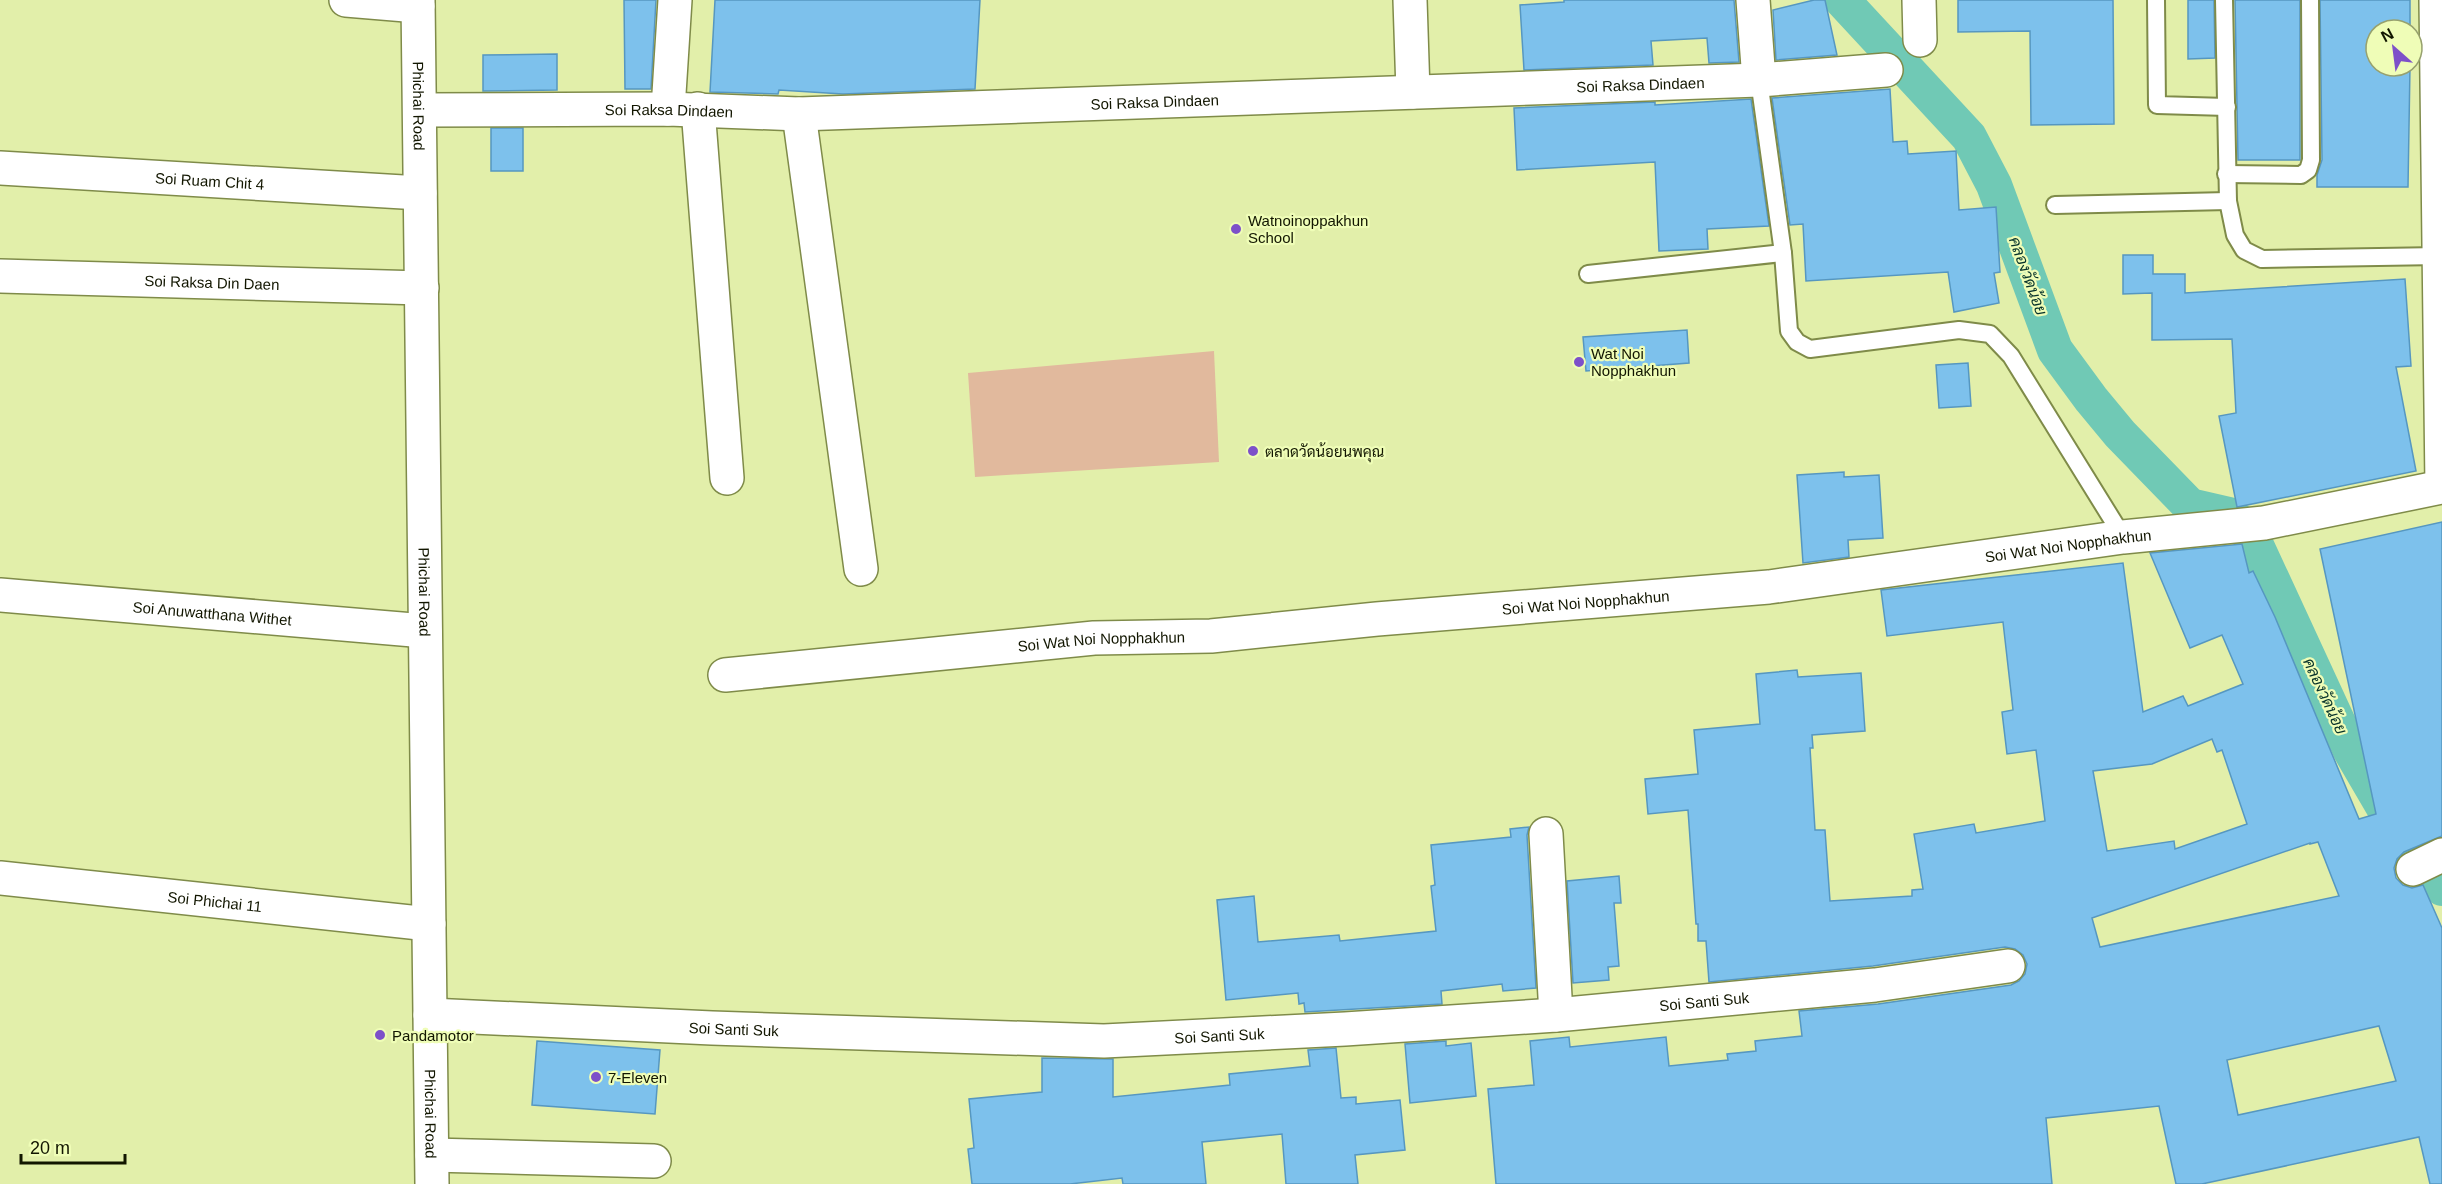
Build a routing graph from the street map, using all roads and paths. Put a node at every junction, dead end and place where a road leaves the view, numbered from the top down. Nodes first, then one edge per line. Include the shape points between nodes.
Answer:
1 (346, 0) edge
2 (675, 0) edge
3 (1410, 0) edge
4 (1754, 0) edge
5 (1919, 0) edge
6 (2156, 0) edge
7 (2224, 0) edge
8 (2310, 0) edge
9 (2436, 0) edge
10 (418, 3) edge
11 (1920, 40) dead end
12 (1886, 70) dead end
13 (1759, 80) junction
14 (1413, 92) junction
15 (2227, 107) junction
16 (683, 109) junction
17 (421, 110) junction
18 (799, 114) junction
19 (0, 168) edge
20 (2226, 174) junction
21 (420, 193) junction
22 (2228, 201) junction
23 (2055, 205) dead end
24 (1783, 253) junction
25 (2440, 256) junction
26 (1588, 274) dead end
27 (0, 276) edge
28 (422, 288) junction
29 (727, 478) dead end
30 (2442, 487) edge
31 (2122, 537) junction
32 (861, 569) dead end
33 (0, 595) edge
34 (425, 632) junction
35 (725, 675) dead end
36 (1546, 834) dead end
37 (2442, 855) edge
38 (2413, 869) dead end
39 (0, 878) edge
40 (429, 924) junction
41 (2008, 966) dead end
42 (430, 1015) junction
43 (1556, 1015) junction
44 (654, 1161) dead end
45 (432, 1170) edge

1 - 10 street
2 - 16 street
3 - 14 street
4 - 13 street
5 - 11 street
6 - 15 lane via 2157,105
7 - 15 lane
8 - 20 lane via 2308,170 2301,175
9 - 25 street
10 - 17 street, Phichai Road
12 - 13 street, Soi Raksa Dindaen
13 - 14 street, Soi Raksa Dindaen
13 - 24 lane
14 - 18 street, Soi Raksa Dindaen
15 - 20 lane
16 - 17 street, Soi Raksa Dindaen
16 - 18 street, Soi Raksa Dindaen
16 - 29 street
17 - 21 street, Phichai Road
18 - 32 street
19 - 21 street, Soi Ruam Chit 4
20 - 22 lane
21 - 28 street, Phichai Road
22 - 23 lane
22 - 25 lane via 2235,235 2244,250 2262,259
24 - 26 lane
24 - 31 lane via 1789,330 1797,342 1810,349 1959,330 1990,334 2011,356
25 - 30 street
27 - 28 street, Soi Raksa Din Daen
28 - 34 street, Phichai Road
30 - 31 street, Soi Wat Noi Nopphakhun via 2264,523
31 - 35 street, Soi Wat Noi Nopphakhun via 1769,587 1212,636 1094,638
33 - 34 street, Soi Anuwatthana Withet
34 - 40 street, Phichai Road
36 - 43 street
37 - 38 street
39 - 40 street, Soi Phichai 11
40 - 42 street, Phichai Road
41 - 43 street, Soi Santi Suk via 1875,985
42 - 43 street, Soi Santi Suk via 1104,1041
42 - 45 street, Phichai Road
44 - 45 street

